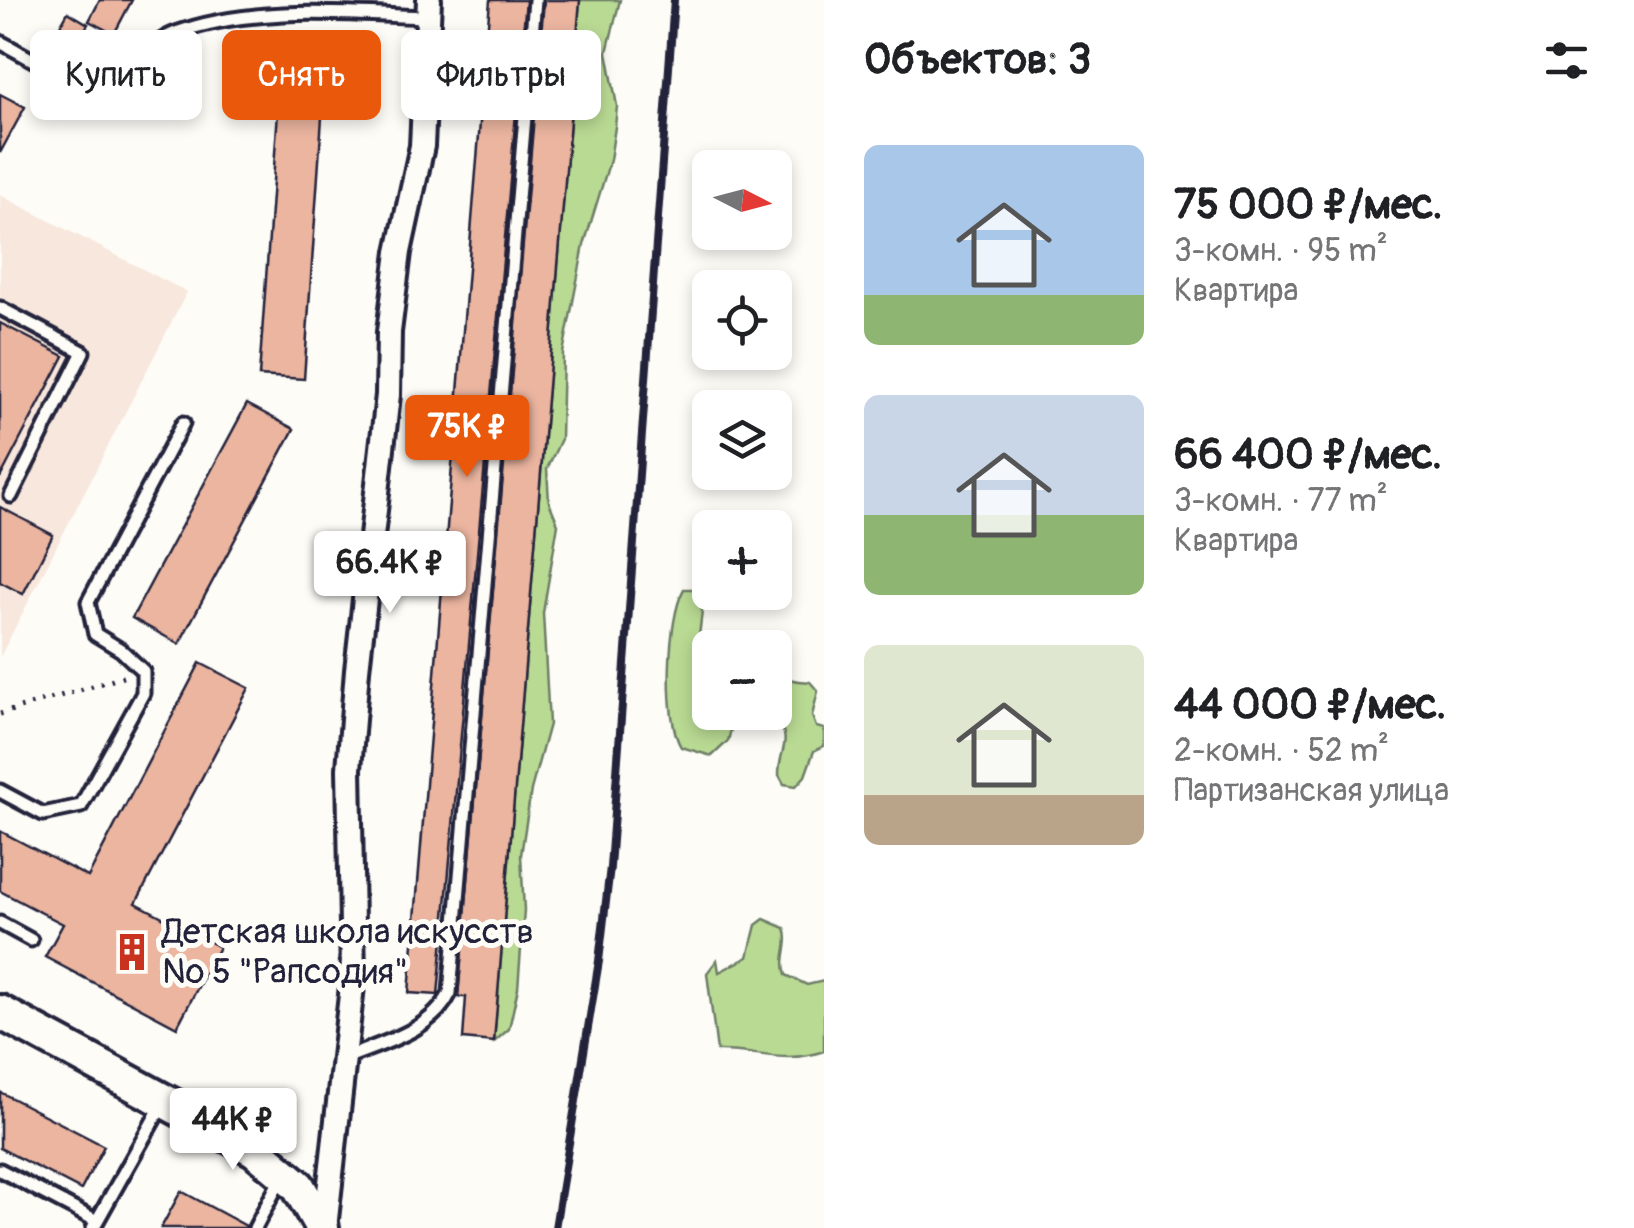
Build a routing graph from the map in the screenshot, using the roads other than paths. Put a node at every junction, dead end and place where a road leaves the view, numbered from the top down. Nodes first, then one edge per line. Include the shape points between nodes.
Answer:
1 (535, 0) edge
2 (428, 9) edge
3 (0, 42) edge
4 (0, 308) edge
5 (183, 423) dead end
6 (11, 496) dead end
7 (0, 791) edge
8 (0, 924) edge
9 (31, 940) dead end
10 (0, 1012) edge
11 (341, 1060) junction
12 (164, 1101) junction
13 (0, 1170) edge
14 (283, 1174) junction
15 (95, 1224) edge
16 (256, 1228) edge
17 (323, 1228) edge

1 - 11 lane via 450,993 424,1025
2 - 3 lane via 236,20 173,34 114,78 90,82
2 - 11 street via 422,146 388,332 388,395 356,670 349,769 353,977
4 - 6 lane via 84,352
5 - 7 lane via 88,602 95,634 144,671 143,693 81,806 43,814
8 - 9 lane
10 - 12 street
11 - 17 street
12 - 14 street via 256,1150
12 - 15 lane
13 - 15 lane
14 - 16 lane
14 - 17 street

